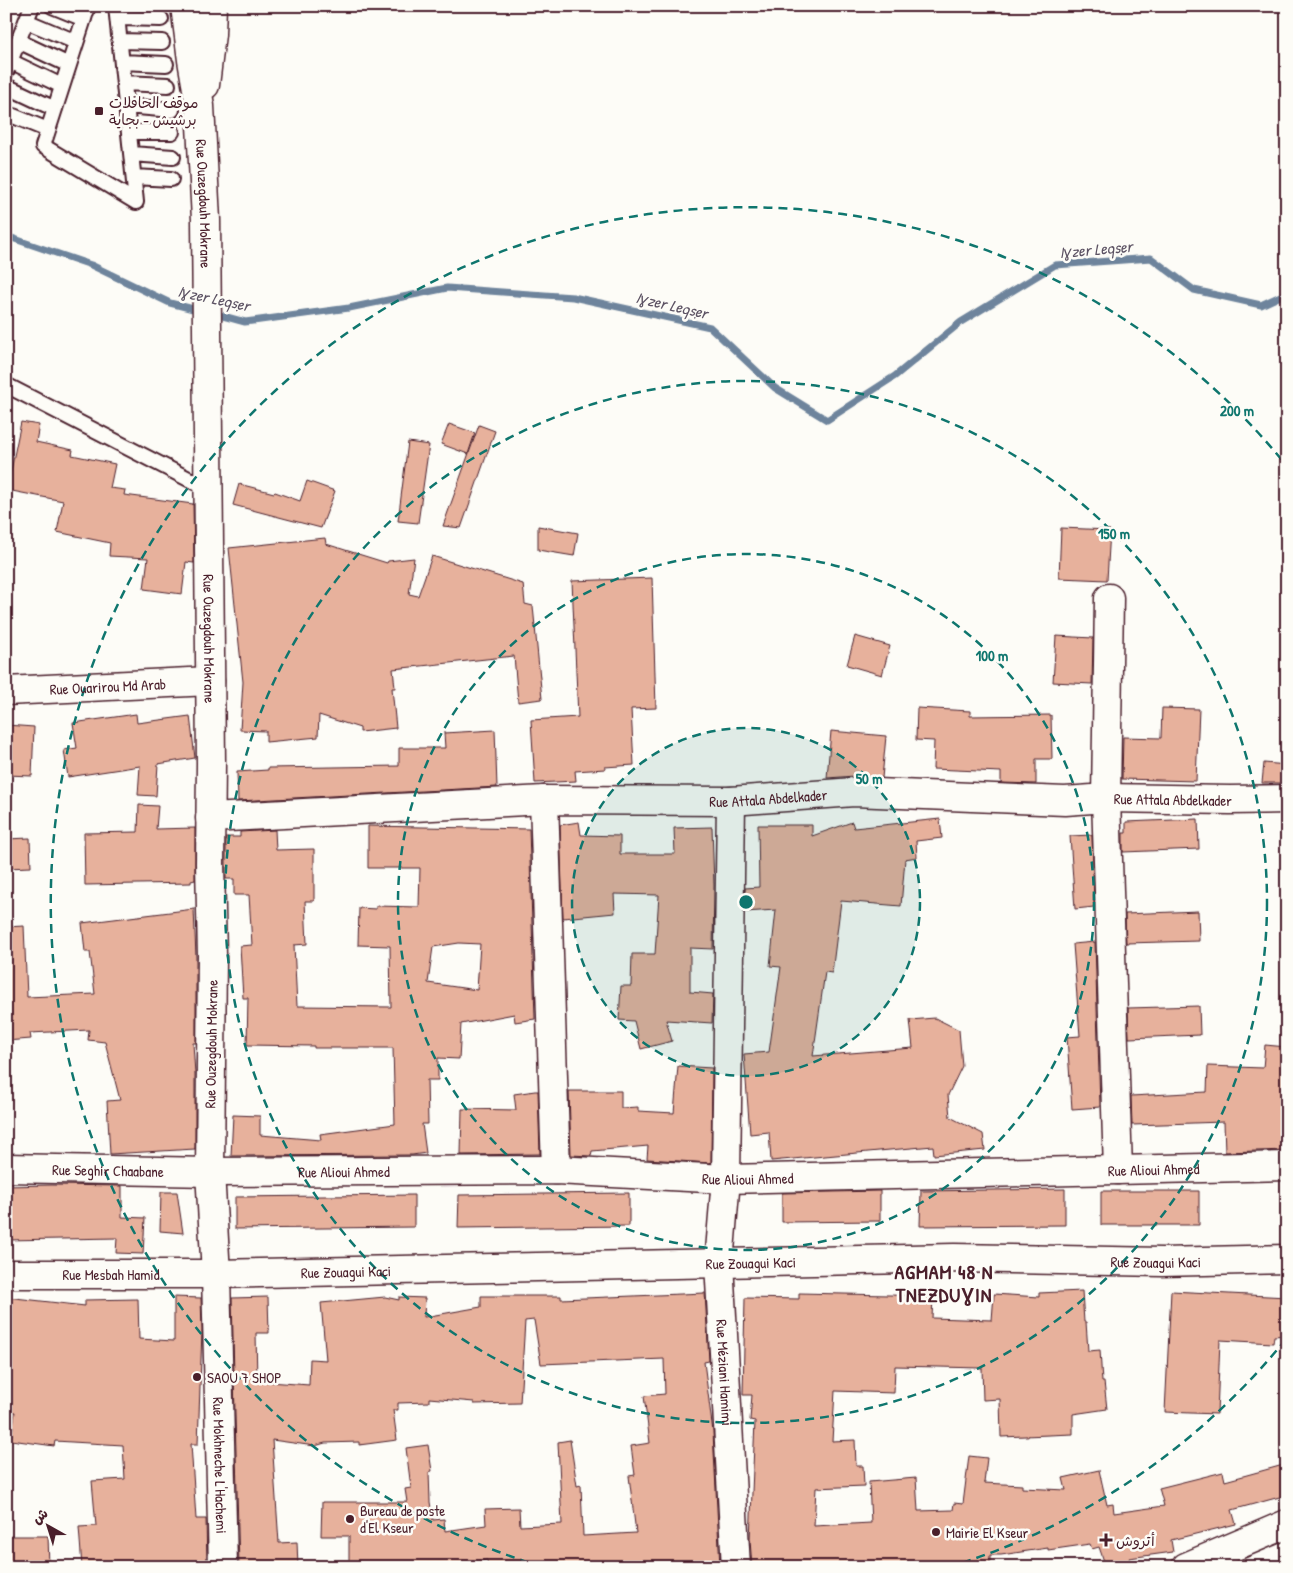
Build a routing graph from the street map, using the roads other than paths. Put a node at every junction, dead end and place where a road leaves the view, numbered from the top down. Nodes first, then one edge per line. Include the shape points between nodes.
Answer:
1 (32, 6) edge
2 (52, 6) edge
3 (185, 6) edge
4 (212, 6) edge
5 (117, 12) edge
6 (86, 13) edge
7 (161, 19) dead end
8 (26, 21) junction
9 (18, 41) junction
10 (120, 41) junction
11 (76, 42) junction
12 (162, 42) dead end
13 (122, 62) junction
14 (166, 64) dead end
15 (69, 65) junction
16 (8, 66) edge
17 (124, 83) junction
18 (168, 85) dead end
19 (6, 86) edge
20 (62, 86) junction
21 (126, 106) junction
22 (200, 106) junction
23 (55, 109) junction
24 (172, 110) dead end
25 (6, 113) edge
26 (48, 130) junction
27 (130, 132) junction
28 (172, 132) dead end
29 (131, 154) junction
30 (173, 157) dead end
31 (134, 177) junction
32 (171, 180) dead end
33 (6, 385) edge
34 (208, 489) junction
35 (1109, 598) dead end
36 (210, 681) junction
37 (6, 691) edge
38 (1106, 798) junction
39 (1287, 799) edge
40 (544, 800) junction
41 (731, 801) junction
42 (210, 818) junction
43 (1287, 1166) edge
44 (6, 1168) edge
45 (556, 1170) junction
46 (1118, 1170) junction
47 (210, 1172) junction
48 (726, 1179) junction
49 (1287, 1259) edge
50 (719, 1263) junction
51 (6, 1274) edge
52 (216, 1274) junction
53 (1287, 1524) edge
54 (223, 1567) edge
55 (736, 1567) edge
56 (1186, 1567) edge

1 - 8 lane
2 - 6 lane
3 - 22 street, Rue Ouzegdouh Mokrane
4 - 22 street, Rue Ouzegdouh Mokrane via 207,70
5 - 7 lane
5 - 10 lane
6 - 11 lane
8 - 9 lane
8 - 11 lane
9 - 15 lane
9 - 16 lane
10 - 12 lane
10 - 13 lane
11 - 15 lane
13 - 14 lane
13 - 17 lane
15 - 20 lane
16 - 20 lane
17 - 18 lane
17 - 21 lane
19 - 23 lane
20 - 23 lane
21 - 24 lane
21 - 27 lane
22 - 34 street, Rue Ouzegdouh Mokrane via 206,220
23 - 26 lane
25 - 26 lane
26 - 31 lane via 43,146 136,202
27 - 28 lane
27 - 29 lane
29 - 30 lane
29 - 31 lane
31 - 32 lane
33 - 34 lane
34 - 36 street, Rue Ouzegdouh Mokrane
35 - 38 street
36 - 37 street, Rue Ouarirou Md Arab
36 - 42 street, Rue Ouzegdouh Mokrane
38 - 39 street, Rue Attala Abdelkader
38 - 41 street, Rue Attala Abdelkader via 1064,801 854,792
38 - 46 street
40 - 41 street, Rue Attala Abdelkader
40 - 42 street, Rue Attala Abdelkader
40 - 45 street
41 - 48 street, Rue Méziani Hamimi
42 - 47 street, Rue Ouzegdouh Mokrane
43 - 46 street, Rue Alioui Ahmed
44 - 47 street, Rue Seghir Chaabane
45 - 47 street, Rue Alioui Ahmed
45 - 48 street, Rue Alioui Ahmed
46 - 48 street, Rue Alioui Ahmed
47 - 52 street, Rue Ouzegdouh Mokrane
48 - 50 street, Rue Méziani Hamimi
49 - 50 street, Rue Zouagui Kaci via 1162,1262 954,1258
50 - 52 street, Rue Zouagui Kaci
50 - 55 street, Rue Méziani Hamimi
51 - 52 street, Rue Mesbah Hamid
52 - 54 street, Rue Mokhneche L'Hachemi
53 - 56 street

